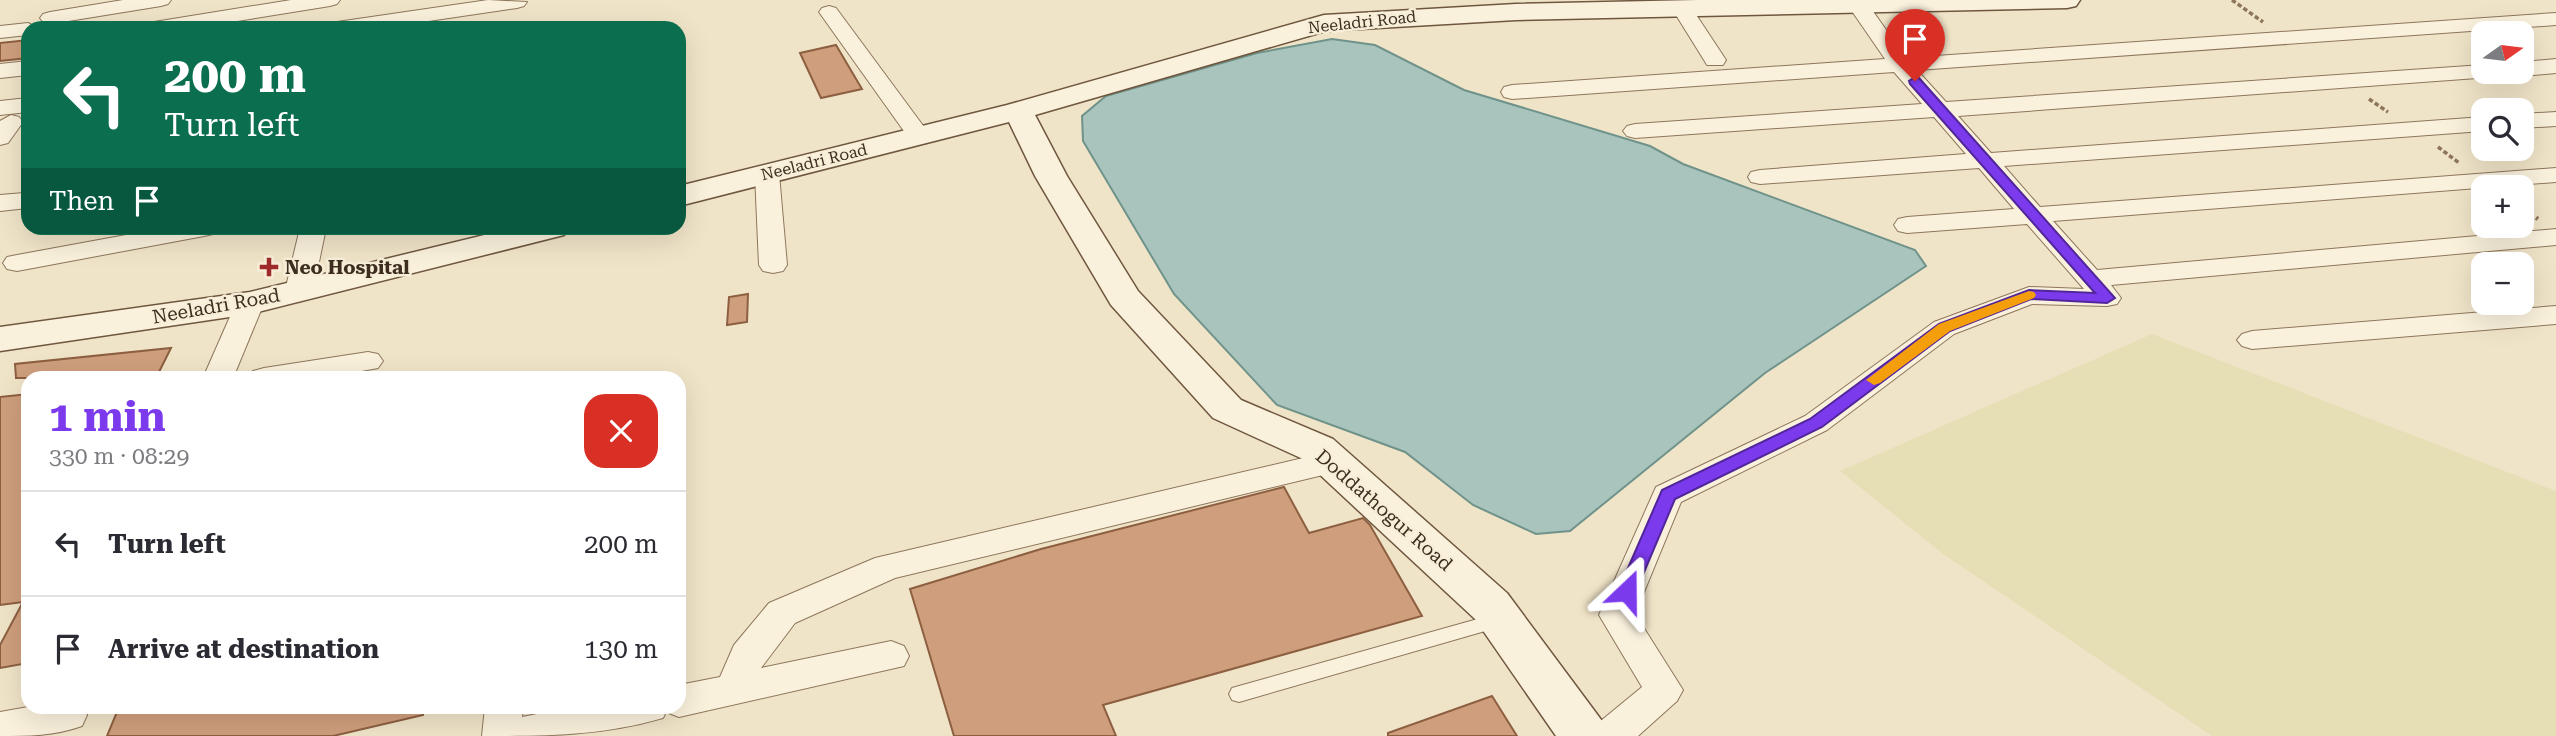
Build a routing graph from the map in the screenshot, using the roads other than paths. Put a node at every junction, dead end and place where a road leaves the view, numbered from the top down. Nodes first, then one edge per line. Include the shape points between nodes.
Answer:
1 (161, 0) edge
2 (190, 0) edge
3 (330, 0) edge
4 (2067, 0) edge
5 (517, 2) dead end
6 (1991, 2) edge
7 (1857, 4) junction
8 (1513, 6) edge
9 (1681, 7) junction
10 (829, 12) dead end
11 (42, 19) edge
12 (2556, 19) edge
13 (185, 21) edge
14 (212, 21) edge
15 (399, 21) edge
16 (21, 26) edge
17 (0, 33) edge
18 (1715, 60) dead end
19 (1901, 66) junction
20 (2556, 66) edge
21 (2534, 68) edge
22 (21, 69) edge
23 (0, 71) edge
24 (2471, 73) edge
25 (1512, 92) dead end
26 (21, 110) edge
27 (1018, 111) junction
28 (1942, 111) junction
29 (2556, 118) edge
30 (2534, 120) edge
31 (4, 123) edge
32 (2471, 125) edge
33 (1634, 131) dead end
34 (919, 136) junction
35 (1987, 161) junction
36 (767, 174) junction
37 (2556, 175) edge
38 (1760, 177) dead end
39 (686, 194) edge
40 (2033, 214) junction
41 (1908, 225) dead end
42 (167, 235) edge
43 (311, 235) edge
44 (523, 235) edge
45 (2556, 237) edge
46 (18, 263) dead end
47 (773, 265) dead end
48 (2091, 279) junction
49 (299, 290) junction
50 (250, 303) junction
51 (2556, 315) edge
52 (0, 339) edge
53 (2252, 340) dead end
54 (368, 361) dead end
55 (221, 371) edge
56 (307, 371) edge
57 (1333, 462) junction
58 (1501, 620) junction
59 (891, 656) dead end
60 (734, 689) junction
61 (1239, 694) dead end
62 (686, 699) edge
63 (503, 714) edge
64 (615, 714) edge
65 (67, 719) edge
66 (0, 728) edge
67 (500, 736) edge
68 (510, 736) edge
69 (1584, 736) edge
70 (1611, 736) edge

1 - 11 street
2 - 13 street
3 - 14 street
4 - 6 street, Neeladri Road
5 - 15 street
6 - 7 street, Neeladri Road
7 - 9 street, Neeladri Road
7 - 19 street
8 - 9 street, Neeladri Road
8 - 27 street, Neeladri Road via 1324,23
9 - 18 street
10 - 34 street
12 - 19 street
16 - 17 street
19 - 25 street
19 - 28 street
20 - 21 street
22 - 23 street
24 - 28 street
26 - 31 street
27 - 34 street, Neeladri Road
27 - 57 street, Doddathogur Road via 1124,298 1227,410 1318,449
28 - 33 street
28 - 35 street
29 - 30 street
32 - 35 street
34 - 36 street, Neeladri Road
35 - 38 street
35 - 40 street
36 - 39 street, Neeladri Road
36 - 47 street
37 - 40 street
40 - 41 street
40 - 48 street
42 - 46 street
43 - 49 street
44 - 49 street, Neeladri Road
45 - 48 street
48 - 70 street via 2107,298 2029,295 1944,328 1816,423 1668,495 1617,615 1664,690
49 - 50 street, Neeladri Road
50 - 52 street, Neeladri Road
50 - 55 street
51 - 53 street
54 - 56 street
57 - 58 street, Doddathogur Road
57 - 60 street via 887,567 782,613 747,655
58 - 61 lane
58 - 69 street, Doddathogur Road
59 - 60 street
60 - 62 street
63 - 67 street
64 - 68 street
65 - 66 street

